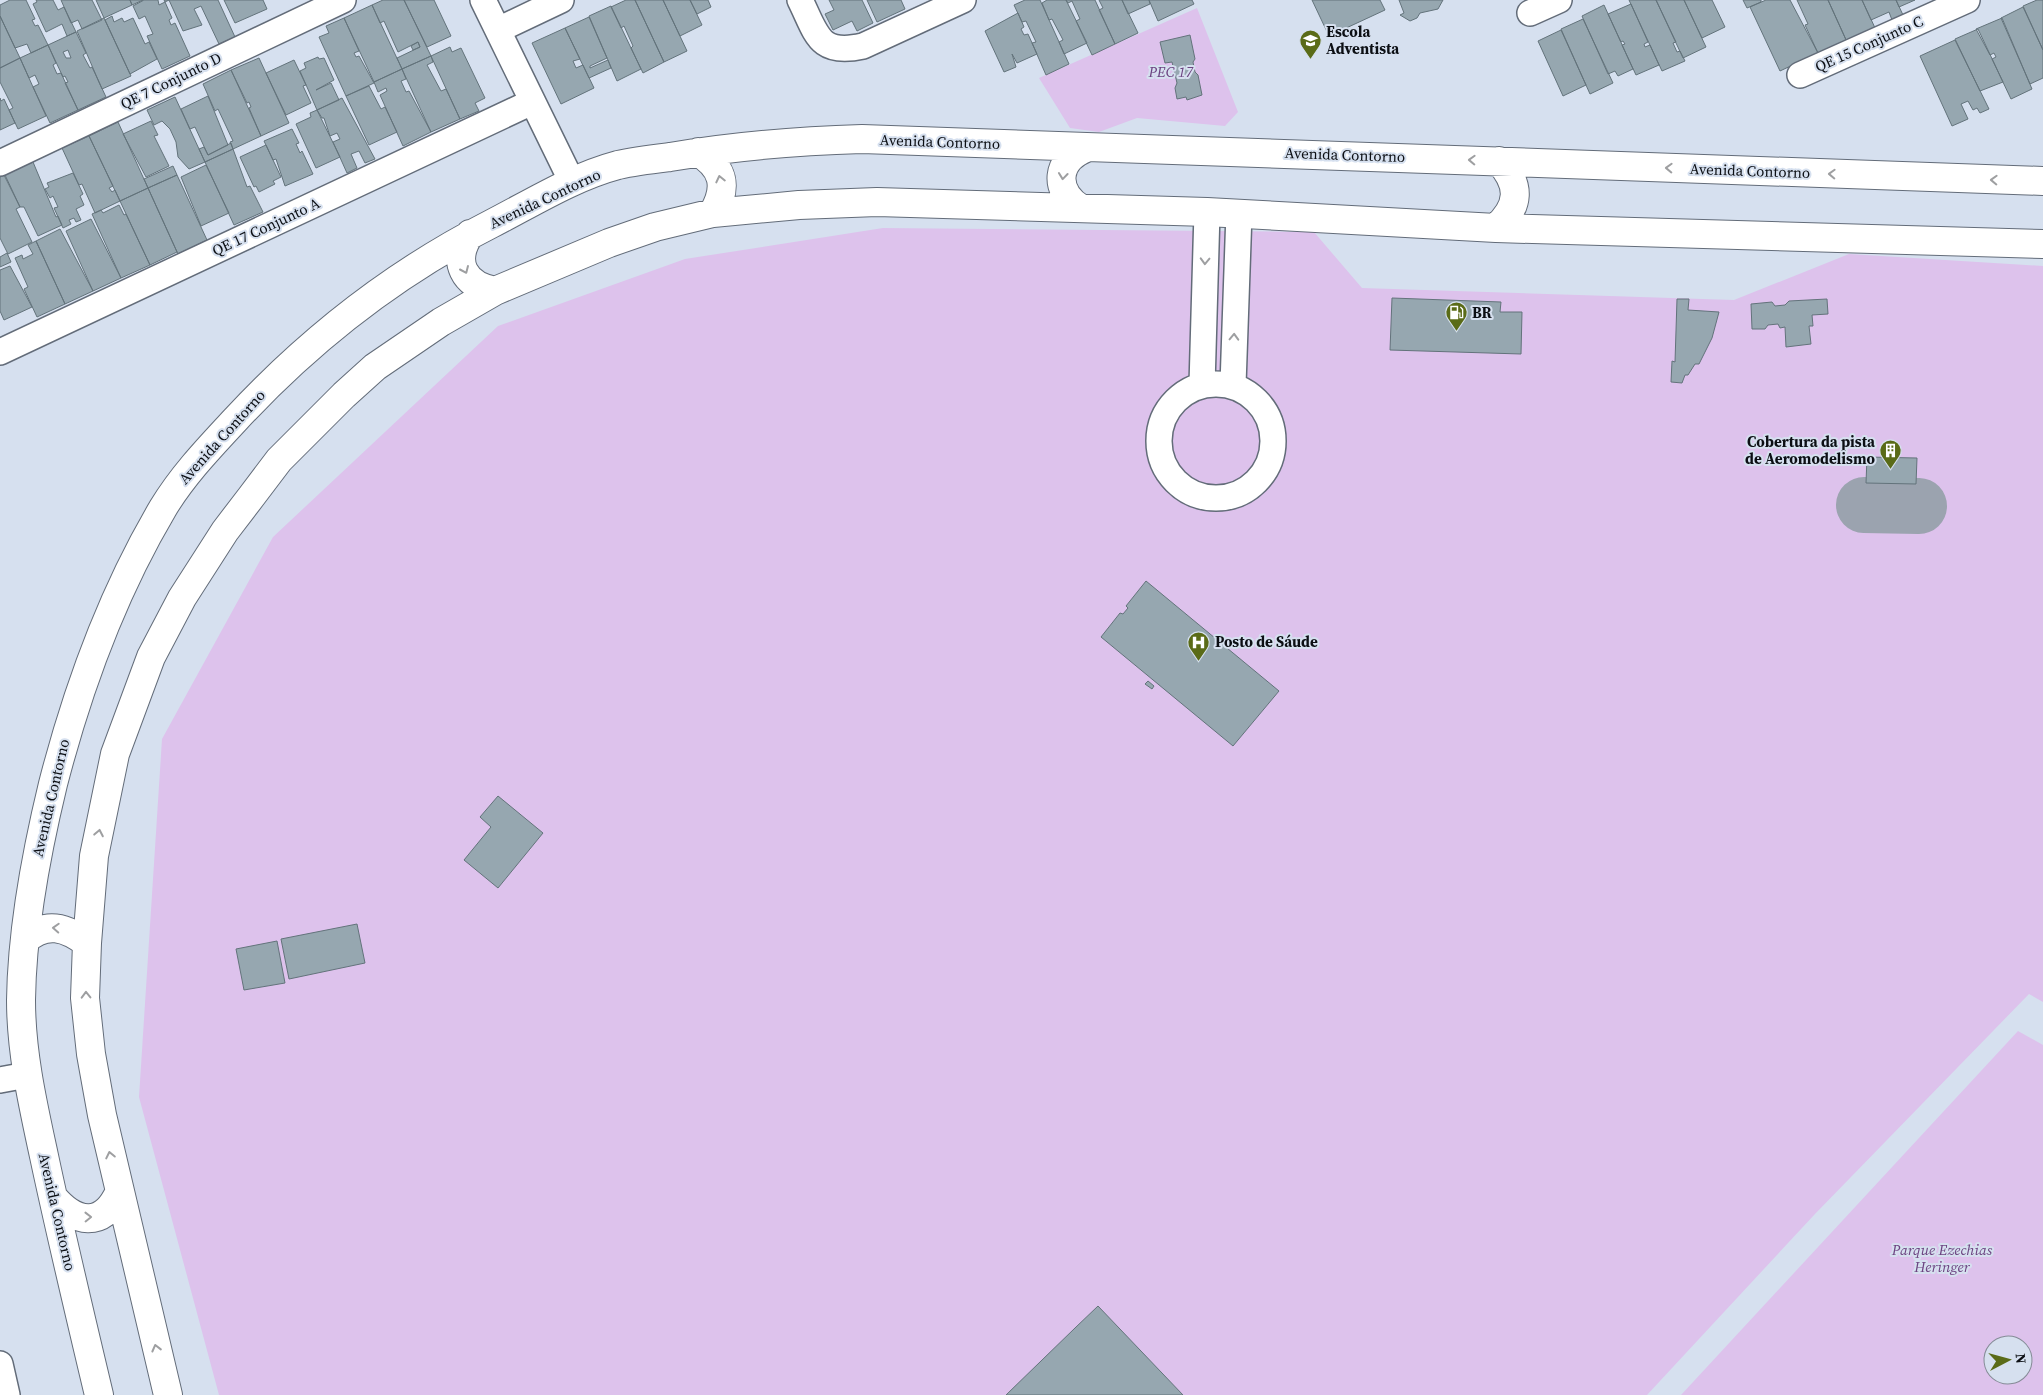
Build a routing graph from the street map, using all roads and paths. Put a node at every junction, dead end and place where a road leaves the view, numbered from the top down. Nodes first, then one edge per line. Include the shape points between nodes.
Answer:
1 (343, 0) edge
2 (483, 0) edge
3 (561, 0) edge
4 (800, 0) edge
5 (963, 0) edge
6 (1559, 0) edge
7 (1966, 0) edge
8 (1530, 13) dead end
9 (498, 30) junction
10 (1800, 75) dead end
11 (532, 102) junction
12 (1086, 148) junction
13 (698, 152) junction
14 (1499, 161) junction
15 (0, 164) edge
16 (2043, 181) edge
17 (572, 182) junction
18 (1080, 208) junction
19 (1207, 212) junction
20 (713, 213) junction
21 (1238, 214) junction
22 (1496, 228) junction
23 (470, 234) junction
24 (2043, 244) edge
25 (496, 291) junction
26 (0, 352) edge
27 (1202, 384) junction
28 (1233, 385) junction
29 (25, 940) junction
30 (87, 943) junction
31 (27, 1075) junction
32 (0, 1080) edge
33 (119, 1193) junction
34 (53, 1197) junction
35 (0, 1364) edge
36 (7, 1395) edge
37 (99, 1395) edge
38 (168, 1395) edge

1 - 15 street, QE 7 Conjunto D
2 - 9 street
3 - 9 street
4 - 5 street via 819,38 827,46 849,49 863,46
6 - 8 street
7 - 10 street, QE 15 Conjunto C
9 - 11 street
11 - 17 street
11 - 26 street, QE 17 Conjunto A
12 - 13 main road, Avenida Contorno via 862,139 792,141
14 -> 12 main road, Avenida Contorno
12 -> 18 main road via 1075,152 1062,170 1064,193
13 - 17 main road, Avenida Contorno via 618,165
20 -> 13 main road via 720,200 719,172
16 -> 14 main road, Avenida Contorno
14 - 22 main road via 1515,187 1514,203 1508,217
17 - 23 main road, Avenida Contorno
18 - 19 main road
18 - 20 main road via 877,202
19 - 21 main road
19 -> 27 street
20 - 25 main road via 655,227 609,243
21 - 22 main road
28 -> 21 street
22 - 24 main road
23 -> 25 main road via 461,258 465,274 477,286
23 - 29 main road, Avenida Contorno via 408,270 299,357 256,397 202,456 164,506 98,639 68,724 37,850
30 -> 25 main road via 94,856 115,754 151,656 182,598 245,503 310,427 375,367 441,322
27 - 28 street
27 - 28 street via 1188,390 1174,402 1164,417 1159,435 1160,454 1167,471 1179,485 1213,499 1231,497 1248,489 1262,477 1271,460 1274,442 1271,424 1263,407 1250,394
30 -> 29 main road via 65,928 54,927 33,933
29 - 31 main road, Avenida Contorno via 21,1002
33 -> 30 main road via 91,1054 86,998
31 - 32 street
31 - 34 main road, Avenida Contorno
34 -> 33 main road via 74,1216 88,1219 102,1215 113,1206
38 -> 33 main road
34 - 37 main road, Avenida Contorno
35 - 36 street

